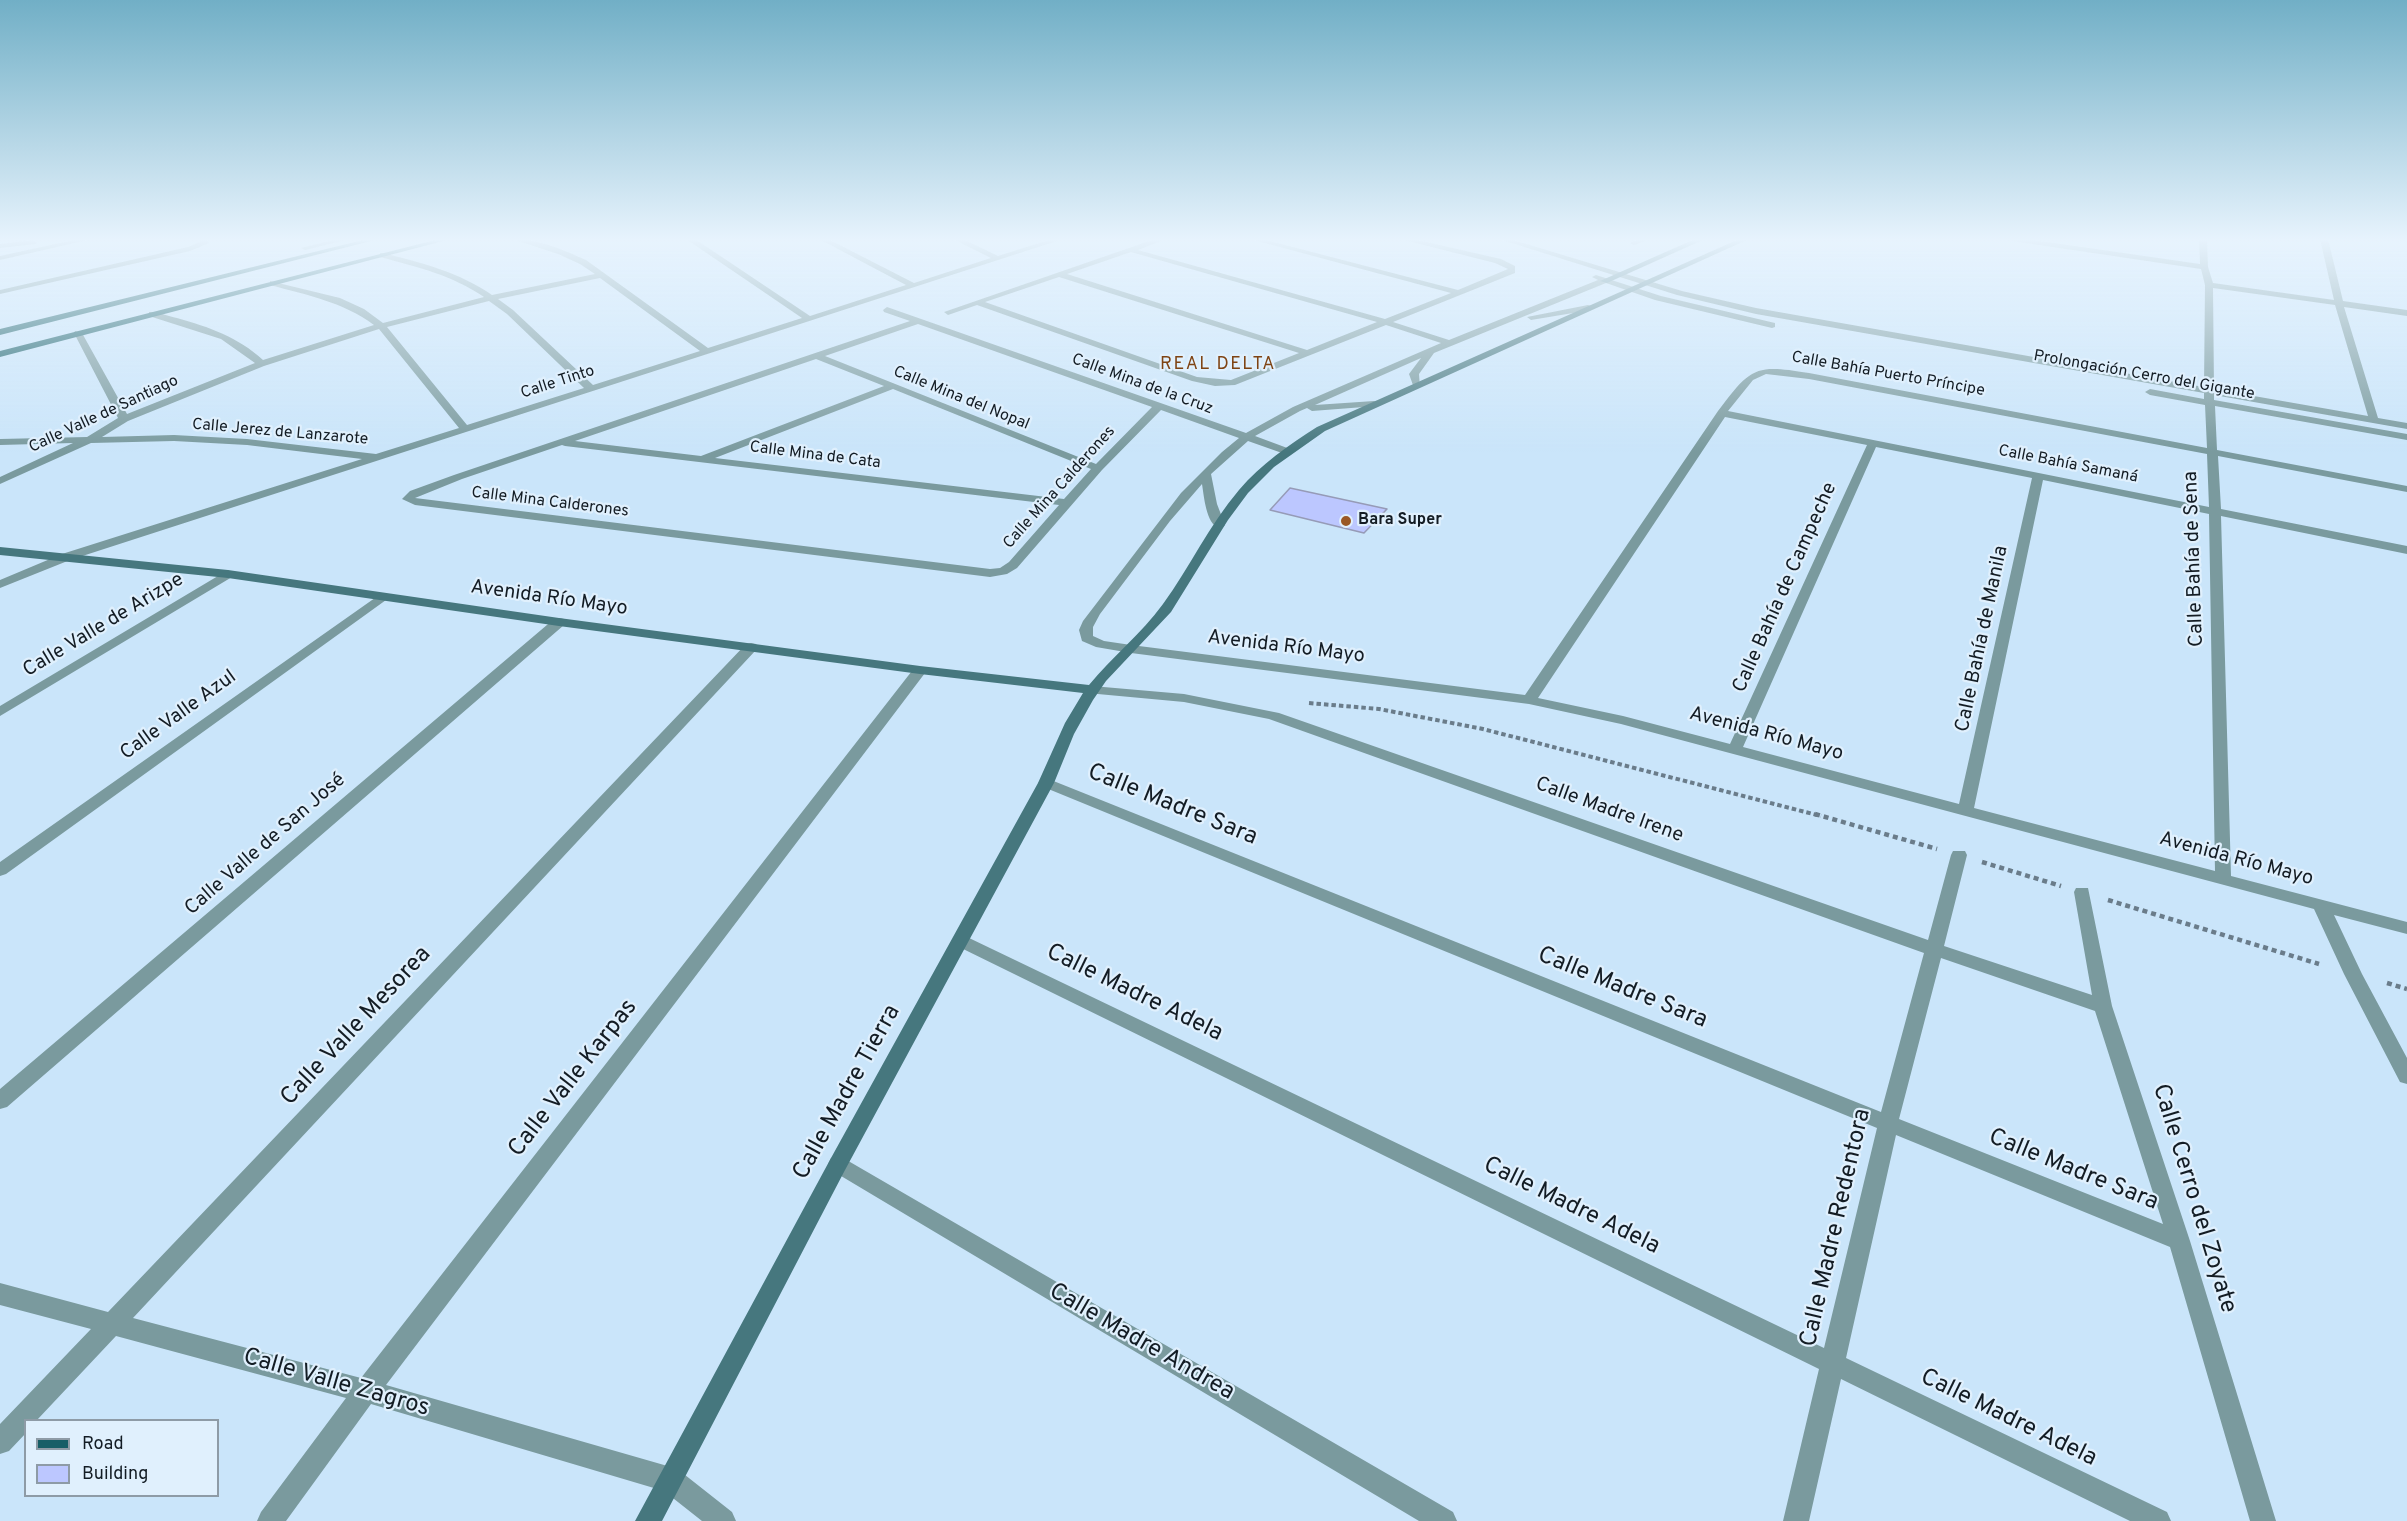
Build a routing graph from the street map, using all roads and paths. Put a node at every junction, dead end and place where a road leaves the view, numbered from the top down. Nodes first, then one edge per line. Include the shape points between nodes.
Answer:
1 (85, 310) edge
2 (167, 310) edge
3 (357, 310) edge
4 (445, 310) edge
5 (505, 310) edge
6 (650, 310) edge
7 (796, 310) edge
8 (836, 310) edge
9 (887, 310) dead end
10 (954, 310) edge
11 (999, 310) edge
12 (1172, 310) edge
13 (1344, 310) edge
14 (1412, 310) edge
15 (1528, 310) edge
16 (1568, 310) edge
17 (1584, 310) edge
18 (1701, 310) edge
19 (1750, 310) edge
20 (2209, 310) edge
21 (2341, 310) edge
22 (2386, 310) edge
23 (948, 312) dead end
24 (2407, 313) edge
25 (152, 314) junction
26 (809, 319) junction
27 (919, 321) junction
28 (1383, 321) junction
29 (381, 326) junction
30 (1483, 327) junction
31 (1780, 327) dead end
32 (0, 332) edge
33 (78, 333) junction
34 (1447, 342) junction
35 (1434, 348) junction
36 (706, 351) junction
37 (1305, 352) junction
38 (0, 354) edge
39 (815, 355) junction
40 (261, 363) junction
41 (1417, 386) junction
42 (890, 387) junction
43 (590, 388) junction
44 (2139, 390) dead end
45 (2209, 397) junction
46 (1374, 404) junction
47 (1158, 407) junction
48 (1295, 409) junction
49 (1722, 413) junction
50 (124, 419) junction
51 (2374, 420) junction
52 (2407, 426) edge
53 (465, 429) junction
54 (2407, 437) edge
55 (1246, 438) junction
56 (91, 439) junction
57 (0, 442) edge
58 (559, 442) junction
59 (1873, 443) junction
60 (1286, 452) junction
61 (2211, 452) junction
62 (377, 457) junction
63 (701, 459) junction
64 (1098, 468) junction
65 (1206, 475) junction
66 (2038, 476) junction
67 (0, 481) edge
68 (2407, 489) edge
69 (1067, 502) junction
70 (2215, 512) junction
71 (1219, 525) junction
72 (0, 551) edge
73 (2407, 551) edge
74 (66, 556) junction
75 (228, 574) junction
76 (0, 584) edge
77 (382, 597) junction
78 (559, 622) junction
79 (751, 647) junction
80 (1131, 649) junction
81 (920, 670) junction
82 (1092, 690) junction
83 (1529, 700) junction
84 (1305, 703) dead end
85 (0, 712) edge
86 (1736, 748) junction
87 (1046, 783) junction
88 (1966, 810) junction
89 (1959, 855) junction
90 (0, 870) edge
91 (2223, 878) junction
92 (2082, 892) junction
93 (2321, 905) junction
94 (2407, 928) edge
95 (961, 941) junction
96 (1933, 949) junction
97 (2353, 974) junction
98 (2407, 989) edge
99 (2103, 1006) junction
100 (2407, 1076) edge
101 (0, 1101) edge
102 (1888, 1124) junction
103 (838, 1164) junction
104 (2179, 1241) junction
105 (0, 1294) edge
106 (112, 1323) junction
107 (1833, 1364) junction
108 (366, 1391) junction
109 (0, 1442) edge
110 (671, 1480) junction
111 (270, 1521) edge
112 (648, 1521) edge
113 (723, 1521) edge
114 (1444, 1521) edge
115 (1796, 1521) edge
116 (2158, 1521) edge
117 (2262, 1521) edge

1 - 32 main road
2 - 25 main road
3 - 29 street
4 - 29 street, Calle Valle de Santiago
5 - 43 street
6 - 36 street
7 - 26 street
8 - 26 street, Calle Tinto
9 - 27 street, Calle Mina de la Cruz
10 - 23 street
11 - 37 street via 1195,379 1223,384 1243,380
12 - 37 street
13 - 28 street
14 - 28 street
15 - 30 street
16 - 30 street
17 - 41 street, Calle Madre Tierra
18 - 31 street
19 - 45 street, Prolongación Cerro del Gigante
20 - 45 street, Calle Bahía de Sena
21 - 51 street
22 - 24 street
25 - 33 main road
25 - 40 street via 232,339
26 - 36 street, Calle Tinto
27 - 39 street, Calle Mina Calderones
27 - 47 street, Calle Mina de la Cruz
28 - 34 street
28 - 37 street
29 - 40 street, Calle Valle de Santiago
29 - 53 street
30 - 34 street
33 - 38 main road
33 - 50 street
34 - 35 street
35 - 41 street via 1414,374
35 - 48 street
36 - 43 street, Calle Tinto
39 - 42 street, Calle Mina del Nopal
39 - 58 street, Calle Mina Calderones
40 - 50 street, Calle Valle de Santiago
41 - 46 street, Calle Madre Tierra
42 - 63 street
42 - 64 street, Calle Mina del Nopal
43 - 53 street, Calle Tinto
44 - 45 street, Prolongación Cerro del Gigante
45 - 51 street, Prolongación Cerro del Gigante
45 - 54 street, Prolongación Cerro del Gigante
45 - 61 street, Calle Bahía de Sena
46 - 48 street
46 - 60 street, Calle Madre Tierra via 1321,429
47 - 55 street, Calle Mina de la Cruz
47 - 64 street, Calle Mina Calderones
48 - 55 street
49 - 59 street, Calle Bahía Samaná
49 - 61 street, Calle Bahía Puerto Príncipe via 1753,374 1772,371
49 - 83 street, Calle Bahía Puerto Príncipe
50 - 56 street, Calle Valle de Santiago
51 - 52 street, Prolongación Cerro del Gigante
53 - 62 street, Calle Tinto
55 - 60 street, Calle Mina de la Cruz
55 - 65 street
56 - 57 street, Calle Jerez de Lanzarote
56 - 62 street, Calle Jerez de Lanzarote via 247,442
56 - 67 street, Calle Valle de Santiago
58 - 63 street, Calle Mina de Cata
58 - 69 street, Calle Mina Calderones via 429,487 408,499 588,525 990,573 1003,571 1022,557
59 - 66 street, Calle Bahía Samaná
59 - 86 street, Calle Bahía de Campeche
60 - 71 street, Calle Madre Tierra via 1242,493
61 - 68 street, Calle Bahía Puerto Príncipe
61 - 70 street, Calle Bahía de Sena
62 - 74 street, Calle Tinto
63 - 69 street, Calle Mina de Cata
64 - 69 street, Calle Mina Calderones
65 - 71 street via 1210,504
65 - 80 street, Avenida Río Mayo via 1086,626 1087,638
66 - 70 street, Calle Bahía Samaná
66 - 88 street, Calle Bahía de Manila
70 - 73 street, Calle Bahía Samaná
70 - 91 street, Calle Bahía de Sena
71 - 80 street, Calle Madre Tierra via 1168,607
72 - 74 street, Avenida Río Mayo
74 - 75 street, Avenida Río Mayo
74 - 76 street, Calle Tinto
75 - 77 street, Avenida Río Mayo
75 - 85 street, Calle Valle de Arizpe
77 - 78 street, Avenida Río Mayo
77 - 90 street, Calle Valle Azul
78 - 79 street, Avenida Río Mayo
78 - 101 street, Calle Valle de San José
79 - 81 street, Avenida Río Mayo
79 - 106 street, Calle Valle Mesorea
80 - 82 street, Calle Madre Tierra
80 - 83 street, Avenida Río Mayo
81 - 82 street, Avenida Río Mayo
81 - 108 street, Calle Valle Karpas
82 - 87 street, Calle Madre Tierra via 1065,737
82 - 96 street, Calle Madre Irene via 1186,696 1274,716
83 - 86 street, Avenida Río Mayo
84 - 89 path via 1378,708 1534,741 1674,775
86 - 88 street, Avenida Río Mayo
87 - 95 street, Calle Madre Tierra
87 - 102 street, Calle Madre Sara
88 - 91 street, Avenida Río Mayo
89 - 92 path
89 - 96 street, Calle Madre Redentora
91 - 93 street, Avenida Río Mayo
92 - 97 path
92 - 99 street, Calle Cerro del Zoyate
93 - 94 street, Avenida Río Mayo
93 - 97 street
95 - 103 street, Calle Madre Tierra
95 - 107 street, Calle Madre Adela
96 - 99 street, Calle Madre Irene
96 - 102 street, Calle Madre Redentora
97 - 98 path
97 - 100 street
99 - 104 street, Calle Cerro del Zoyate
102 - 104 street, Calle Madre Sara
102 - 107 street, Calle Madre Redentora
103 - 110 street, Calle Madre Tierra
103 - 114 street, Calle Madre Andrea
104 - 117 street, Calle Cerro del Zoyate
105 - 106 street, Calle Valle Zagros
106 - 108 street, Calle Valle Zagros
106 - 109 street, Calle Valle Mesorea
107 - 115 street, Calle Madre Redentora
107 - 116 street, Calle Madre Adela
108 - 110 street, Calle Valle Zagros
108 - 111 street, Calle Valle Karpas
110 - 112 street, Calle Madre Tierra
110 - 113 street

